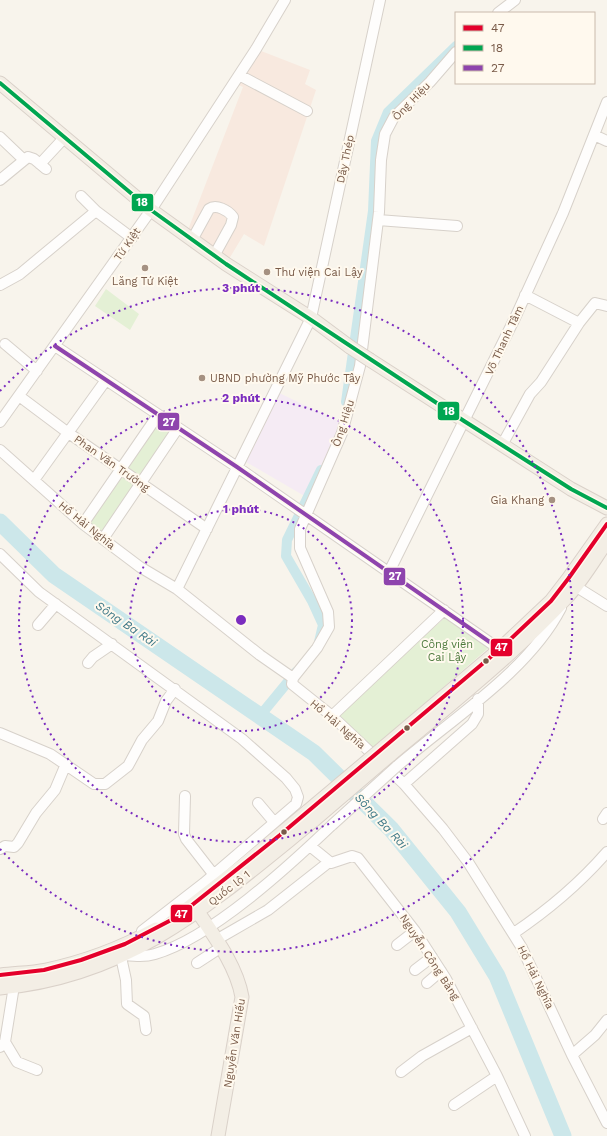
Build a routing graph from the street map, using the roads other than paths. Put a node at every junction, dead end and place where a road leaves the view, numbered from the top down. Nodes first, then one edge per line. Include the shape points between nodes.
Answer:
1 (285, 0) edge
2 (380, 0) edge
3 (514, 0) edge
4 (499, 12) edge
5 (455, 53) edge
6 (239, 75) junction
7 (0, 83) edge
8 (607, 102) edge
9 (307, 111) dead end
10 (594, 135) junction
11 (0, 137) edge
12 (65, 137) junction
13 (607, 141) edge
14 (24, 160) junction
15 (0, 180) edge
16 (81, 196) dead end
17 (152, 210) junction
18 (96, 211) junction
19 (378, 220) junction
20 (457, 226) dead end
21 (132, 238) junction
22 (192, 240) junction
23 (214, 256) junction
24 (0, 285) edge
25 (525, 295) junction
26 (607, 306) edge
27 (311, 318) junction
28 (579, 323) junction
29 (5, 344) dead end
30 (55, 346) junction
31 (37, 372) junction
32 (106, 380) junction
33 (19, 396) junction
34 (158, 414) junction
35 (464, 421) junction
36 (0, 422) edge
37 (178, 428) junction
38 (68, 432) junction
39 (502, 445) junction
40 (0, 450) edge
41 (237, 467) junction
42 (121, 468) junction
43 (34, 480) junction
44 (140, 482) junction
45 (607, 508) edge
46 (305, 514) junction
47 (83, 524) junction
48 (607, 524) edge
49 (207, 529) junction
50 (103, 539) junction
51 (607, 541) edge
52 (0, 554) edge
53 (389, 572) junction
54 (575, 586) junction
55 (177, 589) junction
56 (566, 598) junction
57 (56, 604) junction
58 (607, 606) edge
59 (444, 610) junction
60 (38, 625) dead end
61 (112, 644) junction
62 (504, 652) junction
63 (88, 663) dead end
64 (289, 675) junction
65 (175, 689) junction
66 (478, 700) junction
67 (332, 716) junction
68 (0, 733) edge
69 (66, 764) junction
70 (404, 784) junction
71 (185, 796) dead end
72 (258, 803) dead end
73 (311, 816) junction
74 (274, 822) junction
75 (310, 846) junction
76 (0, 849) edge
77 (607, 852) edge
78 (329, 862) junction
79 (214, 875) junction
80 (198, 912) junction
81 (209, 928) junction
82 (415, 931) junction
83 (514, 933) junction
84 (218, 944) junction
85 (397, 945) dead end
86 (124, 952) junction
87 (432, 957) junction
88 (197, 963) dead end
89 (414, 970) dead end
90 (441, 971) junction
91 (0, 975) edge
92 (427, 983) dead end
93 (14, 986) junction
94 (0, 988) edge
95 (607, 1020) edge
96 (472, 1028) junction
97 (146, 1030) dead end
98 (2, 1044) edge
99 (572, 1055) junction
100 (37, 1070) dead end
101 (401, 1072) dead end
102 (497, 1076) junction
103 (454, 1105) dead end
104 (607, 1123) edge
105 (218, 1136) edge
106 (525, 1136) edge

1 - 6 street, Tứ Kiệt
2 - 27 street, Dây Thép
3 - 4 street
5 - 19 street, Ông Hiệu via 430,82 400,110 385,134
6 - 9 street
6 - 17 street, Tứ Kiệt
7 - 12 main road
8 - 10 street, Võ Thanh Tâm
10 - 13 street
10 - 25 street, Võ Thanh Tâm via 563,212
11 - 14 street
12 - 14 street via 43,167 31,157
12 - 17 main road
14 - 15 street
16 - 18 street
17 - 21 street, Tứ Kiệt
17 - 22 main road
18 - 21 street
18 - 24 street via 20,274
19 - 20 street
19 - 46 street, Ông Hiệu via 360,366 342,433
21 - 30 street, Tứ Kiệt
22 - 23 main road
22 - 23 street via 209,209 216,207 230,213 233,217 231,225
23 - 27 main road
25 - 28 street
25 - 35 street, Võ Thanh Tâm
26 - 28 street via 595,303
27 - 35 main road, bridge via 350,347
27 - 41 street, Dây Thép
28 - 39 street via 541,382 530,394
29 - 31 street
30 - 31 street, Tứ Kiệt
30 - 32 street
31 - 33 street, Tứ Kiệt
32 - 34 street
32 - 38 street
33 - 36 street, Tứ Kiệt
33 - 38 street, Phan Văn Trường
34 - 37 street
34 - 42 street
35 - 39 main road
35 - 53 street, Võ Thanh Tâm
37 - 41 street
37 - 44 street
38 - 42 street, Phan Văn Trường
38 - 43 street
39 - 45 main road via 571,489
40 - 43 street, Hồ Hải Nghĩa
41 - 46 street
41 - 49 street, Dây Thép
42 - 44 street, Phan Văn Trường
42 - 47 street
43 - 47 street, Hồ Hải Nghĩa
44 - 49 street, Phan Văn Trường
44 - 50 street
46 - 53 street
46 - 64 street, Ông Hiệu via 300,529 300,548 330,621 326,636
47 - 50 street, Hồ Hải Nghĩa
48 - 62 main road via 551,601
49 - 55 street, Dây Thép
50 - 55 street, Hồ Hải Nghĩa via 140,567
51 - 54 main road
52 - 57 street via 28,583
53 - 59 street
54 - 56 main road
54 - 58 street
55 - 64 street, Hồ Hải Nghĩa
56 - 62 main road
56 - 66 street via 554,621 536,644 506,676
57 - 60 street
57 - 61 street
59 - 62 street
59 - 67 street
61 - 63 street
61 - 65 street
62 - 73 main road, bridge via 454,703 387,751
64 - 67 street, Hồ Hải Nghĩa via 292,684
65 - 69 street via 128,766 112,780 98,785
65 - 74 street via 242,739 295,789 298,797 296,804
66 - 70 street via 478,714 472,724
66 - 75 street, bridge via 396,767
67 - 70 street, Hồ Hải Nghĩa
68 - 69 street via 40,749
69 - 76 street via 55,790 36,813 18,843 14,847 5,846
70 - 83 street, Hồ Hải Nghĩa via 464,857
71 - 79 street via 184,834
72 - 74 street
73 - 80 main road, Quốc lộ 1
73 - 86 main road, Quốc lộ 1 via 177,917
74 - 79 street
75 - 78 street
75 - 81 street
77 - 83 street via 542,914
78 - 82 street, Nguyễn Công Bằng via 335,863 352,856 358,858
78 - 84 street via 268,910
79 - 86 street
80 - 81 main road, Nguyễn Văn Hiếu
80 - 86 main road, Quốc lộ 1
81 - 84 main road, Nguyễn Văn Hiếu
81 - 86 street via 154,955
82 - 85 street
82 - 87 street, Nguyễn Công Bằng
83 - 99 street, Hồ Hải Nghĩa
84 - 88 street
84 - 105 main road, Nguyễn Văn Hiếu via 239,983 242,997
86 - 91 main road, Quốc lộ 1 via 54,968
86 - 93 main road, Quốc lộ 1 via 54,979
86 - 97 street via 127,1004 144,1016
87 - 89 street
87 - 90 street, Nguyễn Công Bằng
90 - 92 street
90 - 96 street, Nguyễn Công Bằng
93 - 94 main road, Quốc lộ 1
93 - 98 street
95 - 99 street via 595,1035
96 - 101 street via 422,1056
96 - 102 street, Nguyễn Công Bằng
98 - 100 street via 17,1062
99 - 104 street, Hồ Hải Nghĩa
102 - 103 street
102 - 106 street, Nguyễn Công Bằng

